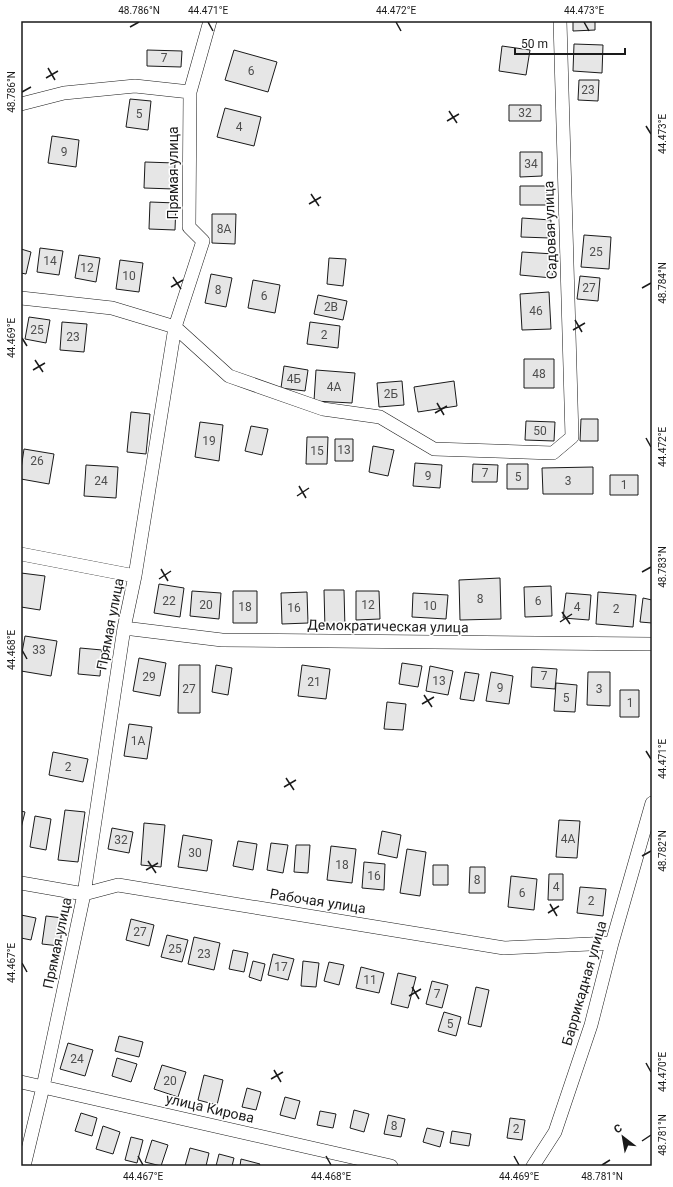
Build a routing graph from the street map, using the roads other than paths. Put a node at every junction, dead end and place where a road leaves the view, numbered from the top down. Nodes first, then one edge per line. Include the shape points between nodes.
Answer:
1 (210, 21) edge
2 (560, 21) edge
3 (190, 92) junction
4 (21, 104) edge
5 (21, 298) edge
6 (175, 327) junction
7 (21, 554) edge
8 (135, 576) junction
9 (124, 628) junction
10 (652, 644) edge
11 (652, 803) edge
12 (21, 883) edge
13 (84, 894) junction
14 (612, 943) junction
15 (21, 1082) edge
16 (43, 1087) junction
17 (24, 1166) edge
18 (391, 1166) edge
19 (533, 1166) edge

1 - 3 street
2 - 6 street, Садовая улица via 572,437 553,453 434,449 380,418 323,409 229,376
3 - 4 street via 136,86 64,93
3 - 6 street, Прямая улица via 189,227 203,241
5 - 6 street via 112,308
6 - 8 street, Прямая улица
7 - 8 street
8 - 9 street, Прямая улица
9 - 10 street, Демократическая улица via 222,640
9 - 13 street, Прямая улица
11 - 14 street, Баррикадная улица
12 - 13 street, Рабочая улица
13 - 14 street, Рабочая улица via 118,885 504,948
13 - 16 street, Прямая улица
14 - 19 street, Баррикадная улица via 591,1025 555,1132
15 - 16 street, улица Кирова
16 - 17 street, Прямая улица
16 - 18 street, улица Кирова

